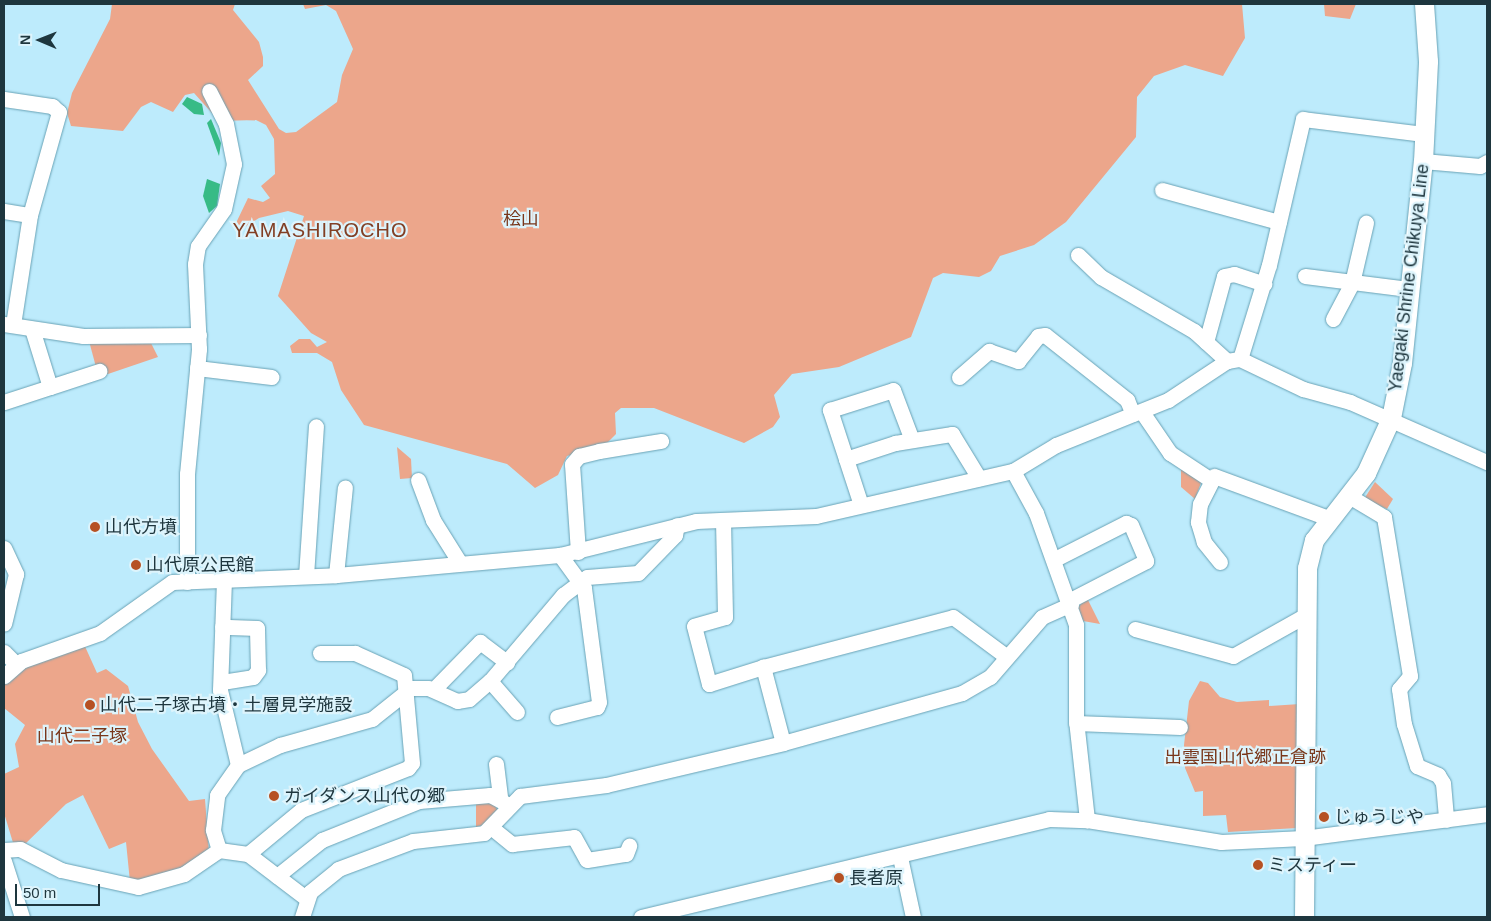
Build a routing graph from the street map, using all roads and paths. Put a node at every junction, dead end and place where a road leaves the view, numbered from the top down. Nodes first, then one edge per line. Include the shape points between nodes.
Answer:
1 (1424, 4) edge
2 (209, 91) dead end
3 (4, 99) edge
4 (1424, 134) junction
5 (1423, 161) junction
6 (1487, 162) edge
7 (1162, 190) dead end
8 (4, 211) edge
9 (30, 215) junction
10 (1279, 222) junction
11 (1366, 223) dead end
12 (1078, 256) dead end
13 (1304, 276) dead end
14 (1352, 283) junction
15 (1264, 284) junction
16 (1408, 290) junction
17 (1333, 319) dead end
18 (8, 324) edge
19 (32, 329) junction
20 (199, 335) junction
21 (1206, 342) junction
22 (1234, 360) junction
23 (197, 368) junction
24 (99, 371) dead end
25 (271, 377) dead end
26 (958, 377) dead end
27 (50, 387) junction
28 (4, 402) edge
29 (1137, 413) junction
30 (1391, 418) junction
31 (316, 426) dead end
32 (912, 440) junction
33 (660, 441) dead end
34 (846, 459) junction
35 (1487, 462) edge
36 (1013, 471) junction
37 (979, 478) junction
38 (418, 480) dead end
39 (1211, 480) junction
40 (345, 487) dead end
41 (1349, 496) junction
42 (861, 505) junction
43 (1328, 518) junction
44 (723, 520) junction
45 (677, 525) junction
46 (4, 548) edge
47 (578, 552) junction
48 (560, 555) junction
49 (1055, 559) junction
50 (1220, 562) dead end
51 (460, 563) junction
52 (336, 575) junction
53 (306, 576) junction
54 (224, 580) junction
55 (580, 581) junction
56 (187, 582) junction
57 (1070, 602) junction
58 (1306, 616) junction
59 (4, 624) edge
60 (222, 627) junction
61 (1135, 629) dead end
62 (4, 652) edge
63 (320, 654) dead end
64 (1007, 657) junction
65 (507, 662) junction
66 (16, 664) junction
67 (763, 667) junction
68 (4, 676) edge
69 (490, 681) junction
70 (222, 682) junction
71 (434, 690) junction
72 (403, 691) junction
73 (518, 712) dead end
74 (556, 718) dead end
75 (1076, 723) junction
76 (1180, 726) dead end
77 (783, 743) junction
78 (496, 764) dead end
79 (238, 765) junction
80 (504, 802) junction
81 (1487, 814) edge
82 (1087, 820) junction
83 (1446, 820) junction
84 (492, 828) junction
85 (1303, 838) junction
86 (629, 846) dead end
87 (4, 850) edge
88 (219, 850) junction
89 (248, 854) junction
90 (900, 857) junction
91 (4, 861) edge
92 (277, 876) junction
93 (308, 899) junction
94 (22, 917) edge
95 (302, 917) edge
96 (641, 917) edge
97 (913, 917) edge
98 (1304, 917) edge

1 - 4 main road, Yaegaki Shrine Chikuya Line via 1428,61
2 - 20 street via 226,124 234,164 224,209 198,246
3 - 9 street via 52,106 59,112
4 - 5 main road, Yaegaki Shrine Chikuya Line
4 - 10 street via 1303,119
5 - 6 street via 1480,166
5 - 16 main road, Yaegaki Shrine Chikuya Line
7 - 10 street
8 - 9 street
9 - 18 street
10 - 15 street
11 - 14 street
12 - 21 street via 1101,277 1178,320
13 - 14 street
14 - 16 street
14 - 17 street
15 - 21 street via 1234,274 1224,276
15 - 22 street
16 - 30 main road, Yaegaki Shrine Chikuya Line via 1402,363
18 - 19 street
19 - 20 street via 104,336
19 - 27 street
20 - 23 street
21 - 22 street
22 - 29 street
22 - 30 street via 1303,389
23 - 25 street
23 - 56 street via 187,474
24 - 27 street
26 - 29 street via 989,351 1018,361 1038,336 1045,335 1127,400
27 - 28 street
29 - 36 street via 1056,445
29 - 39 street via 1170,453
30 - 35 street
30 - 41 main road, Yaegaki Shrine Chikuya Line
31 - 53 street
32 - 34 street
32 - 34 street via 893,390 830,410
32 - 37 street via 952,434
33 - 47 street via 579,456 572,464
34 - 42 street
36 - 37 street
36 - 49 street
37 - 42 street
38 - 51 street via 433,520
39 - 43 street via 1222,476
39 - 50 street via 1198,522 1204,542
40 - 52 street
41 - 43 main road, Yaegaki Shrine Chikuya Line
41 - 83 street via 1384,517 1410,676 1399,689 1404,724 1417,766 1438,775 1443,783
42 - 44 street via 800,518
43 - 58 main road, Yaegaki Shrine Chikuya Line via 1310,552
44 - 45 street
44 - 67 street via 725,617 694,626 709,684
45 - 47 street
45 - 55 street via 675,535 638,572 591,576
46 - 59 street via 16,574
47 - 48 street
48 - 51 street
48 - 55 street
49 - 57 street
49 - 57 street via 1126,523 1131,525 1146,561
51 - 52 street
52 - 53 street
53 - 54 street
54 - 56 street
54 - 60 street
55 - 65 street via 546,613
55 - 74 street via 595,651 599,702 597,707
56 - 66 street via 157,589 94,636
57 - 64 street via 1042,617
57 - 75 street via 1076,625
58 - 61 street via 1233,656
58 - 85 main road, Yaegaki Shrine Chikuya Line
60 - 70 street
60 - 70 street via 257,628 258,670 253,677
62 - 66 street
63 - 72 street via 355,653 404,675
64 - 67 street via 953,617
64 - 77 street via 990,677 962,694
65 - 69 street
65 - 71 street via 480,642
66 - 68 street
67 - 77 street
69 - 71 street via 464,700
69 - 73 street
70 - 79 street via 225,726
71 - 72 street
72 - 79 street via 372,719 280,745
72 - 89 street via 412,759 408,768 301,810
75 - 76 street
75 - 82 street
77 - 80 street via 606,785 520,796
78 - 80 street
79 - 88 street via 218,795 214,830
80 - 84 street
80 - 92 street via 490,795 419,801 322,840
81 - 83 street
82 - 85 street via 1192,840
82 - 90 street via 1049,818
83 - 85 street
84 - 86 street via 512,844 574,837 587,860 626,854
84 - 93 street via 418,840 346,865 320,882
85 - 98 main road, Yaegaki Shrine Chikuya Line
87 - 88 street via 20,849 61,870 138,887 184,874
88 - 89 street
89 - 92 street
90 - 96 street
90 - 97 street
91 - 94 street
92 - 93 street
93 - 95 street

